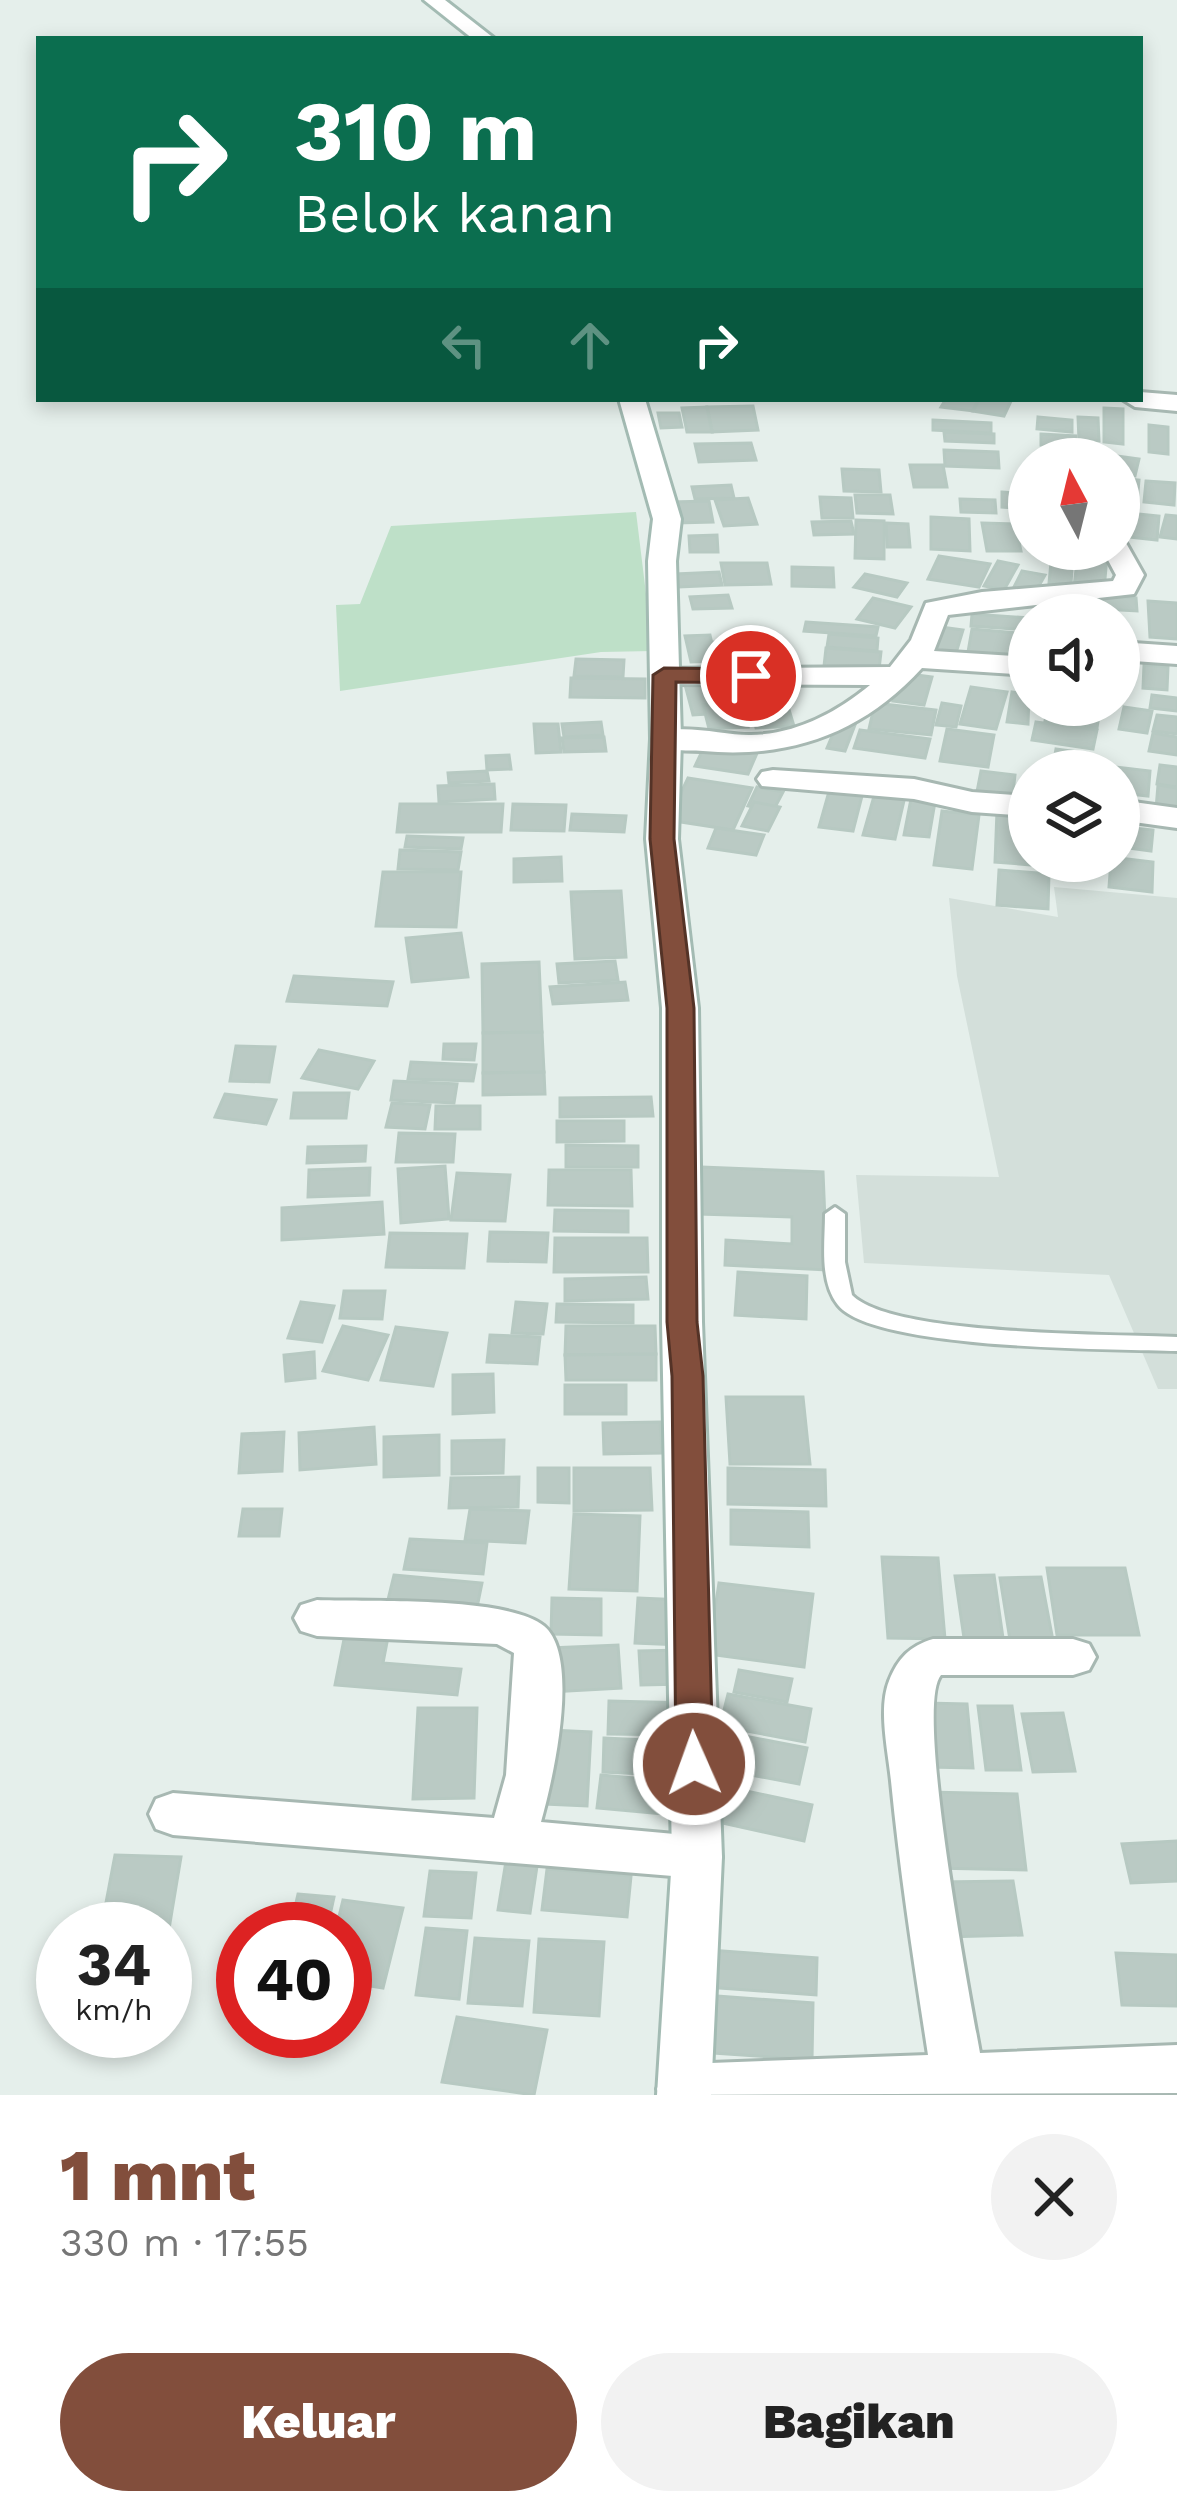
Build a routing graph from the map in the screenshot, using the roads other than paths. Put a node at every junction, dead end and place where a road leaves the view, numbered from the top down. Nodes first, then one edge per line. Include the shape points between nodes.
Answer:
1 (433, 0) edge
2 (481, 36) edge
3 (1143, 400) edge
4 (633, 402) edge
5 (1177, 403) edge
6 (1127, 570) edge
7 (1140, 652) edge
8 (1177, 655) edge
9 (1008, 666) edge
10 (904, 667) junction
11 (664, 675) junction
12 (665, 739) junction
13 (772, 779) dead end
14 (1008, 805) edge
15 (1140, 813) edge
16 (1177, 818) edge
17 (835, 1214) dead end
18 (1177, 1344) edge
19 (317, 1618) dead end
20 (1073, 1657) dead end
21 (173, 1814) dead end
22 (512, 1840) junction
23 (697, 1857) junction
24 (1177, 2068) edge
25 (951, 2081) junction
26 (684, 2092) edge

1 - 2 street
3 - 5 street
4 - 11 street via 667,519
6 - 10 street via 1124,588 936,609 927,641
7 - 8 street
9 - 10 street
10 - 11 street
10 - 12 street via 862,706 795,737 751,744
11 - 12 street
12 - 23 street via 662,839 680,1008
13 - 14 street
15 - 16 street
17 - 18 lane via 838,1280 860,1313 922,1328
19 - 22 street via 504,1626 530,1640 540,1685
20 - 25 street via 933,1657 910,1685
21 - 22 street
22 - 23 street
23 - 26 street
24 - 25 street
25 - 26 street

